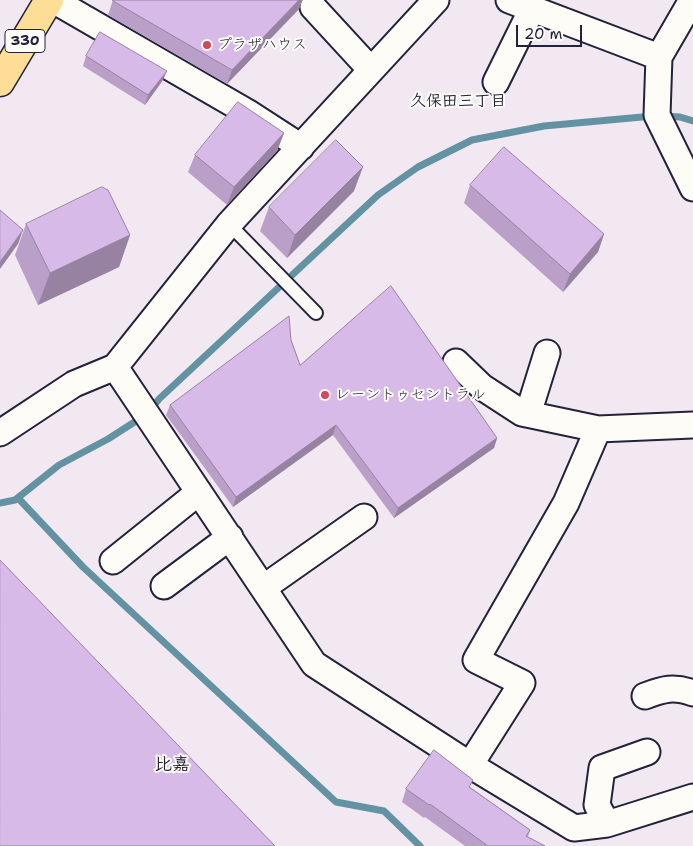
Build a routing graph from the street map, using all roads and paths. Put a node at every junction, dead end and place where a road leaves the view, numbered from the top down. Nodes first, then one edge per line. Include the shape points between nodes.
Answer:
1 (51, 0) edge
2 (436, 0) edge
3 (509, 0) edge
4 (692, 0) edge
5 (313, 7) dead end
6 (532, 9) junction
7 (659, 57) junction
8 (371, 70) junction
9 (0, 82) edge
10 (496, 82) dead end
11 (301, 146) junction
12 (693, 188) edge
13 (229, 224) junction
14 (316, 313) dead end
15 (547, 353) dead end
16 (456, 362) dead end
17 (115, 367) junction
18 (528, 414) junction
19 (693, 425) edge
20 (598, 429) junction
21 (0, 433) edge
22 (199, 492) junction
23 (364, 517) dead end
24 (230, 537) junction
25 (113, 561) dead end
26 (164, 586) dead end
27 (263, 588) junction
28 (693, 693) edge
29 (645, 696) dead end
30 (647, 752) dead end
31 (470, 765) junction
32 (693, 797) edge
33 (607, 824) junction

1 - 9 highway, 330
1 - 11 street
2 - 8 street
3 - 6 street
4 - 7 street
5 - 8 street
6 - 7 street
6 - 10 street
7 - 12 street via 657,115
8 - 11 street
11 - 13 street
13 - 14 lane
13 - 17 street
15 - 18 street
16 - 18 street via 482,387
17 - 21 street via 74,384
17 - 22 street
18 - 20 street
19 - 20 street
20 - 31 street via 566,503 476,660 522,683
22 - 24 street
22 - 25 street
23 - 27 street
24 - 26 street
24 - 27 street
27 - 31 street via 314,664
28 - 29 street via 682,688 662,689
30 - 33 street via 602,768 597,805
31 - 33 street via 574,828
32 - 33 street

